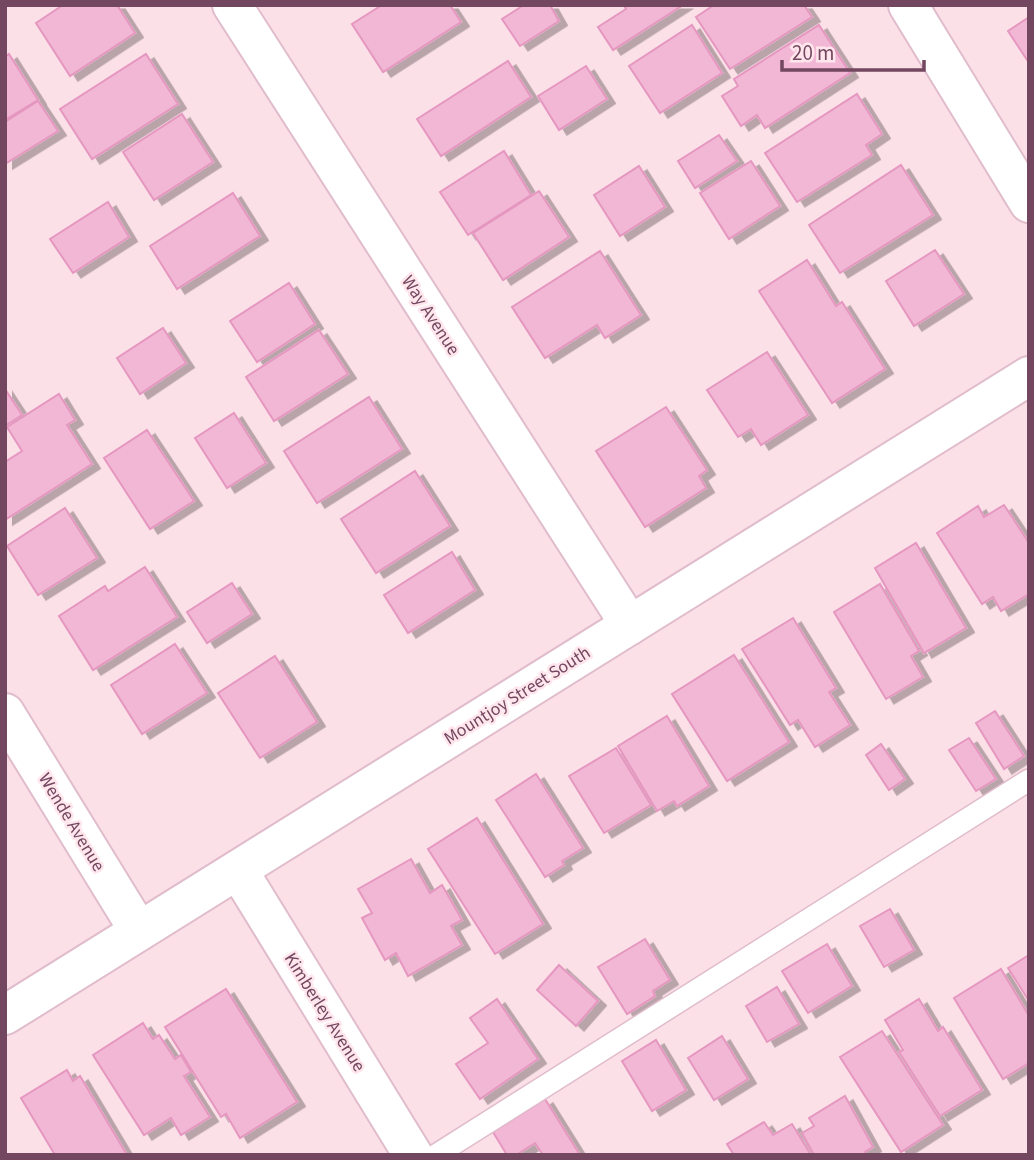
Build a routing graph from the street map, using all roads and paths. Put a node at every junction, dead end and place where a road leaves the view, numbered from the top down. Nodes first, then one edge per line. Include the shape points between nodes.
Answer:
1 (232, 5) edge
2 (908, 5) edge
3 (1029, 203) edge
4 (1026, 386) edge
5 (630, 625) junction
6 (5, 713) edge
7 (1029, 780) edge
8 (237, 870) junction
9 (139, 931) junction
10 (5, 1014) edge
11 (413, 1155) edge
12 (436, 1155) edge

1 - 5 street, Way Avenue
2 - 3 street
4 - 5 street, Mountjoy Street South
5 - 8 street, Mountjoy Street South
6 - 9 street, Wende Avenue
7 - 12 lane
8 - 9 street, Mountjoy Street South
8 - 11 street, Kimberley Avenue
9 - 10 street, Mountjoy Street South

